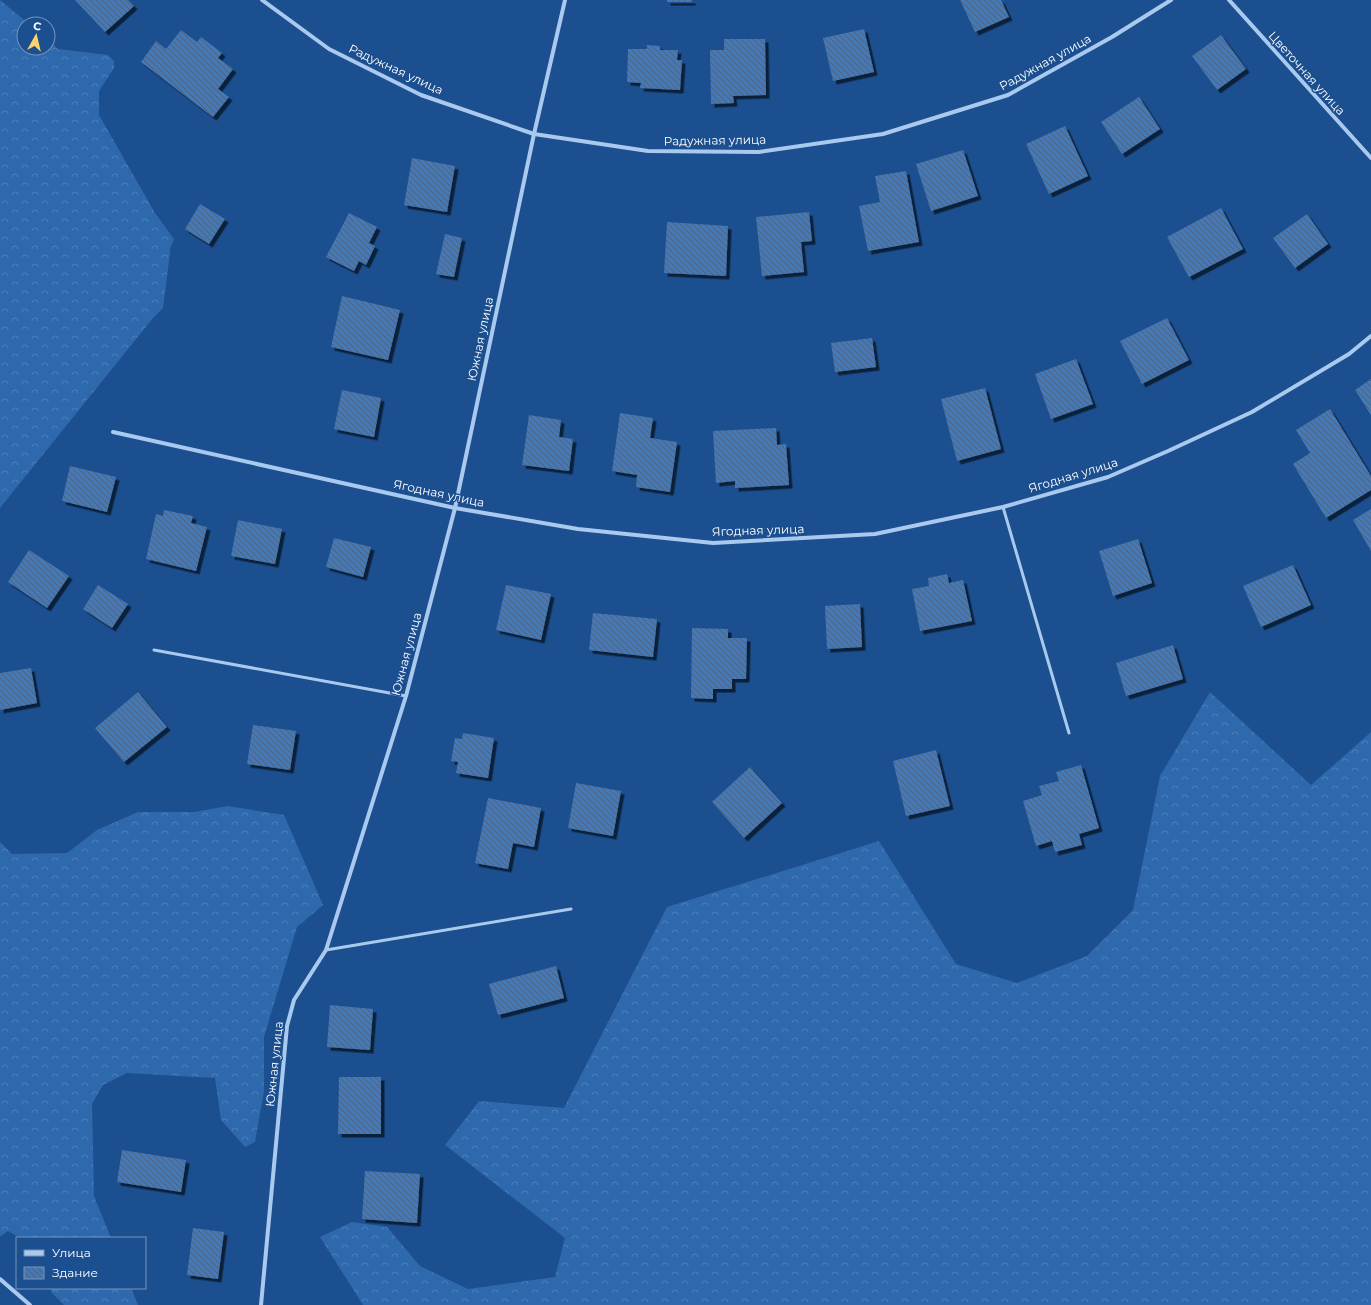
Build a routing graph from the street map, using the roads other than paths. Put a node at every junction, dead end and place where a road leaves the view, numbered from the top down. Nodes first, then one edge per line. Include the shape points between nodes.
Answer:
1 (262, 0) edge
2 (565, 0) edge
3 (1171, 0) edge
4 (1229, 0) edge
5 (534, 134) junction
6 (1371, 158) edge
7 (1371, 336) edge
8 (113, 432) dead end
9 (1004, 507) junction
10 (455, 508) junction
11 (154, 650) dead end
12 (406, 696) junction
13 (1069, 733) dead end
14 (571, 910) dead end
15 (326, 950) junction
16 (0, 1279) edge
17 (30, 1305) edge
18 (262, 1305) edge

1 - 5 street, Радужная улица via 329,49 421,95
2 - 5 street, Южная улица
3 - 5 street, Радужная улица via 1112,37 1008,95 883,134 759,152 648,151
4 - 6 street, Цветочная улица
5 - 10 street, Южная улица
7 - 9 street, Ягодная улица via 1349,354 1252,412 1108,476
8 - 10 street, Ягодная улица
9 - 10 street, Ягодная улица via 875,534 713,543 578,529
9 - 13 lane
10 - 12 street, Южная улица
11 - 12 lane
12 - 15 street, Южная улица
14 - 15 lane
15 - 18 street, Южная улица via 294,1000 287,1026
16 - 17 street

